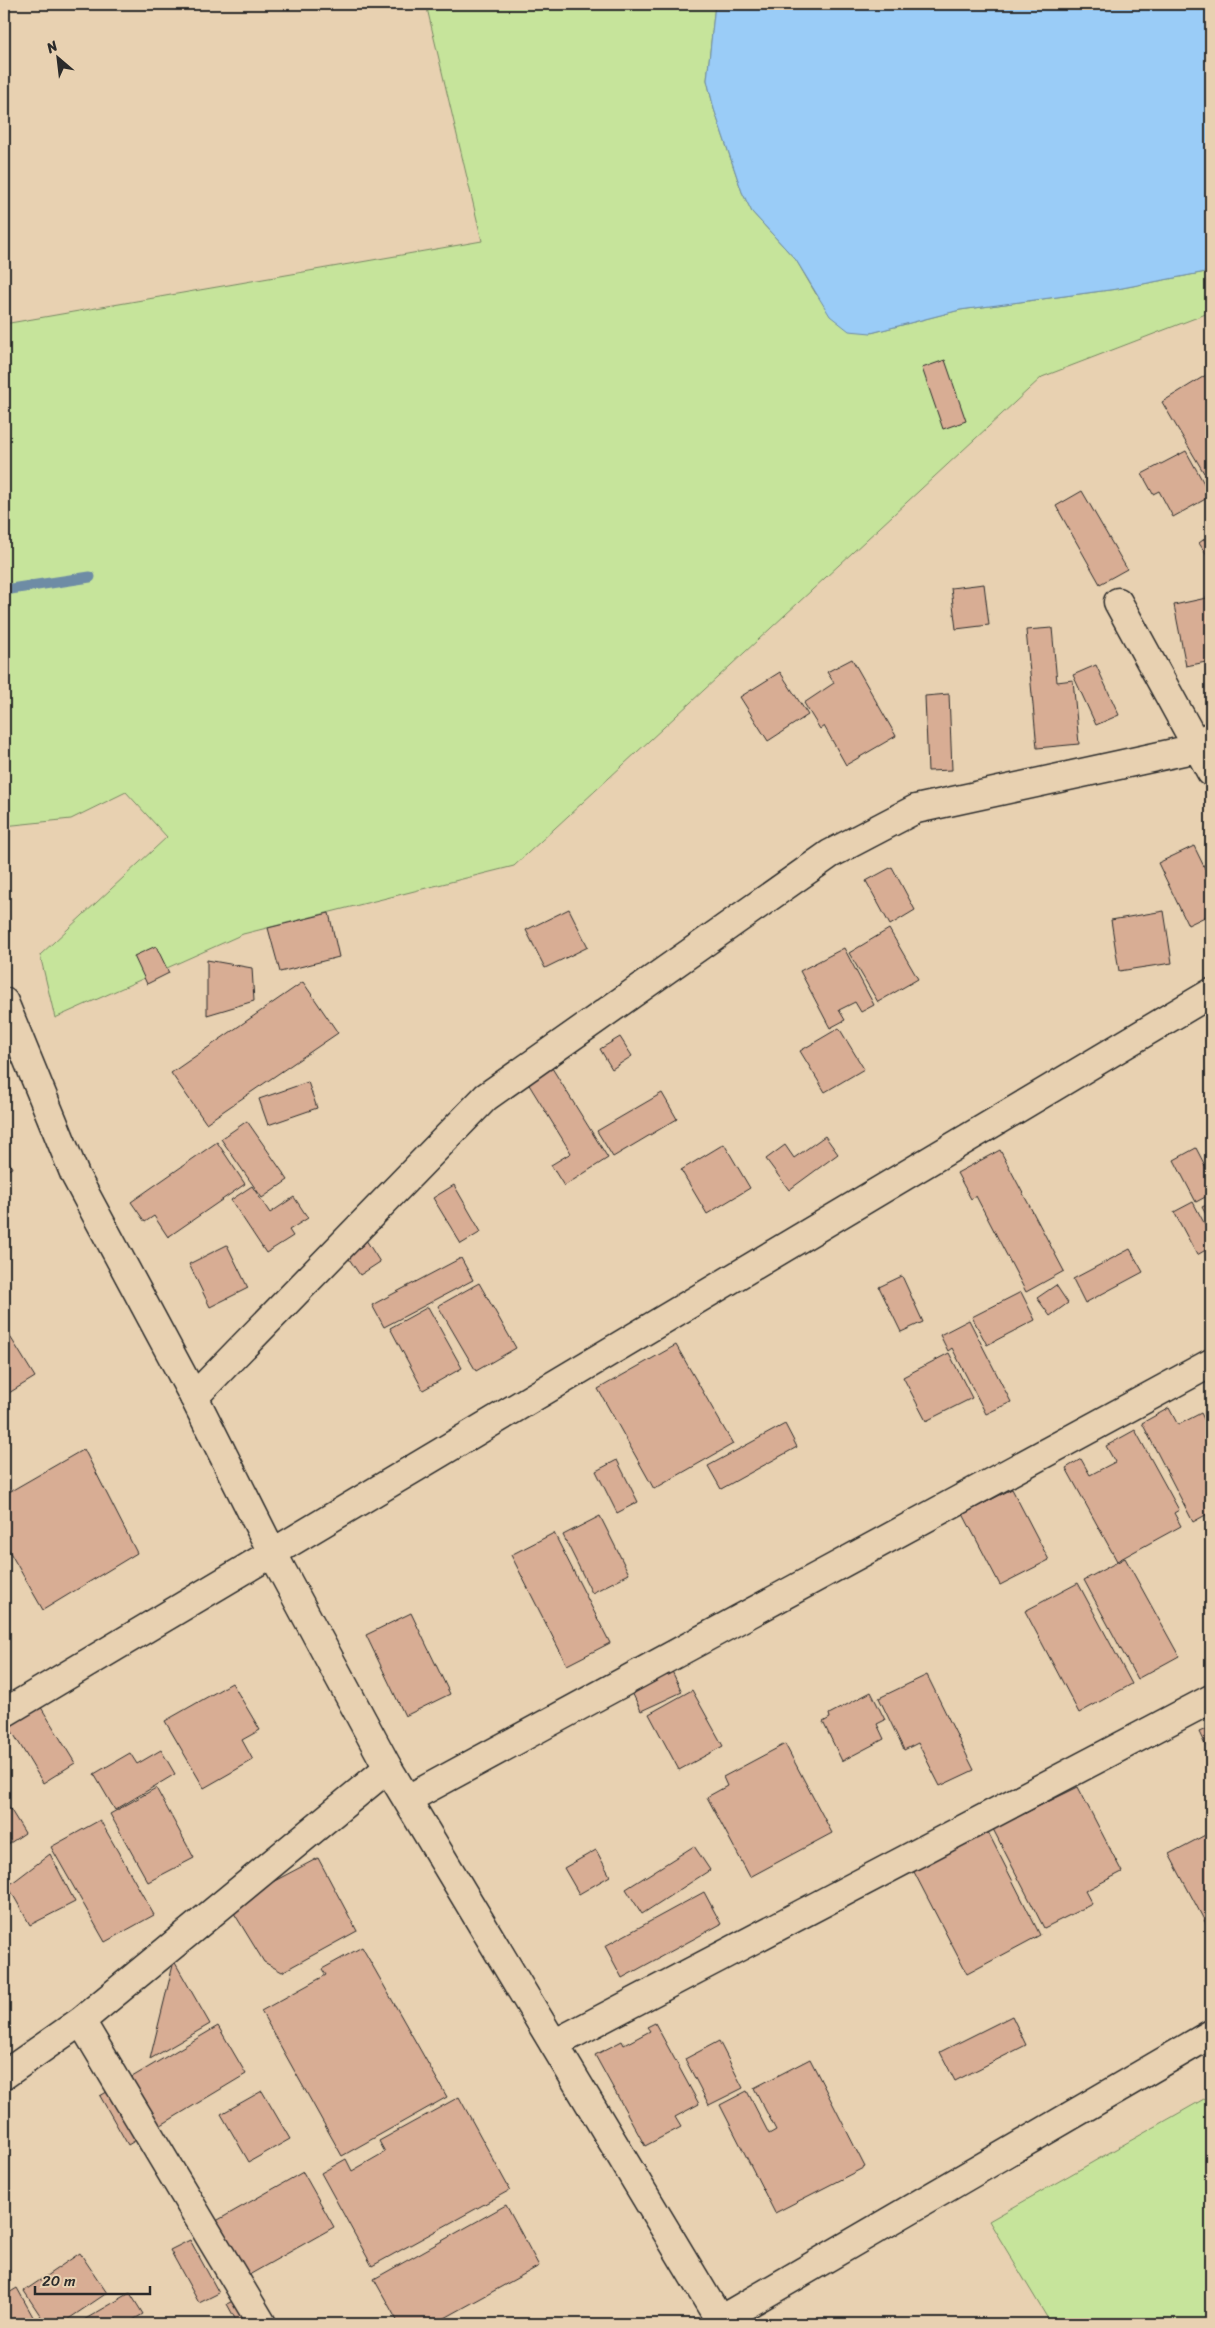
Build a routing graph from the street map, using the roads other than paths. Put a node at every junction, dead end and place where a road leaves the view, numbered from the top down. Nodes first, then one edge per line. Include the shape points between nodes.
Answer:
1 (1118, 602) dead end
2 (1204, 742) edge
3 (1211, 772) edge
4 (1211, 993) edge
5 (4, 1002) edge
6 (1211, 1363) edge
7 (194, 1397) junction
8 (272, 1554) junction
9 (1211, 1699) edge
10 (4, 1713) edge
11 (388, 1768) junction
12 (408, 1799) junction
13 (81, 2021) junction
14 (1211, 2034) edge
15 (554, 2044) junction
16 (4, 2075) edge
17 (721, 2322) edge
18 (262, 2324) edge

1 - 2 street
2 - 3 street
2 - 7 street via 916,809 830,854 486,1097
4 - 8 street
5 - 7 street via 75,1175
6 - 12 street
7 - 8 street
8 - 10 street
8 - 11 street
9 - 15 street
11 - 12 street
11 - 13 street
12 - 15 street
13 - 16 street
13 - 18 street
14 - 17 street
15 - 17 street

